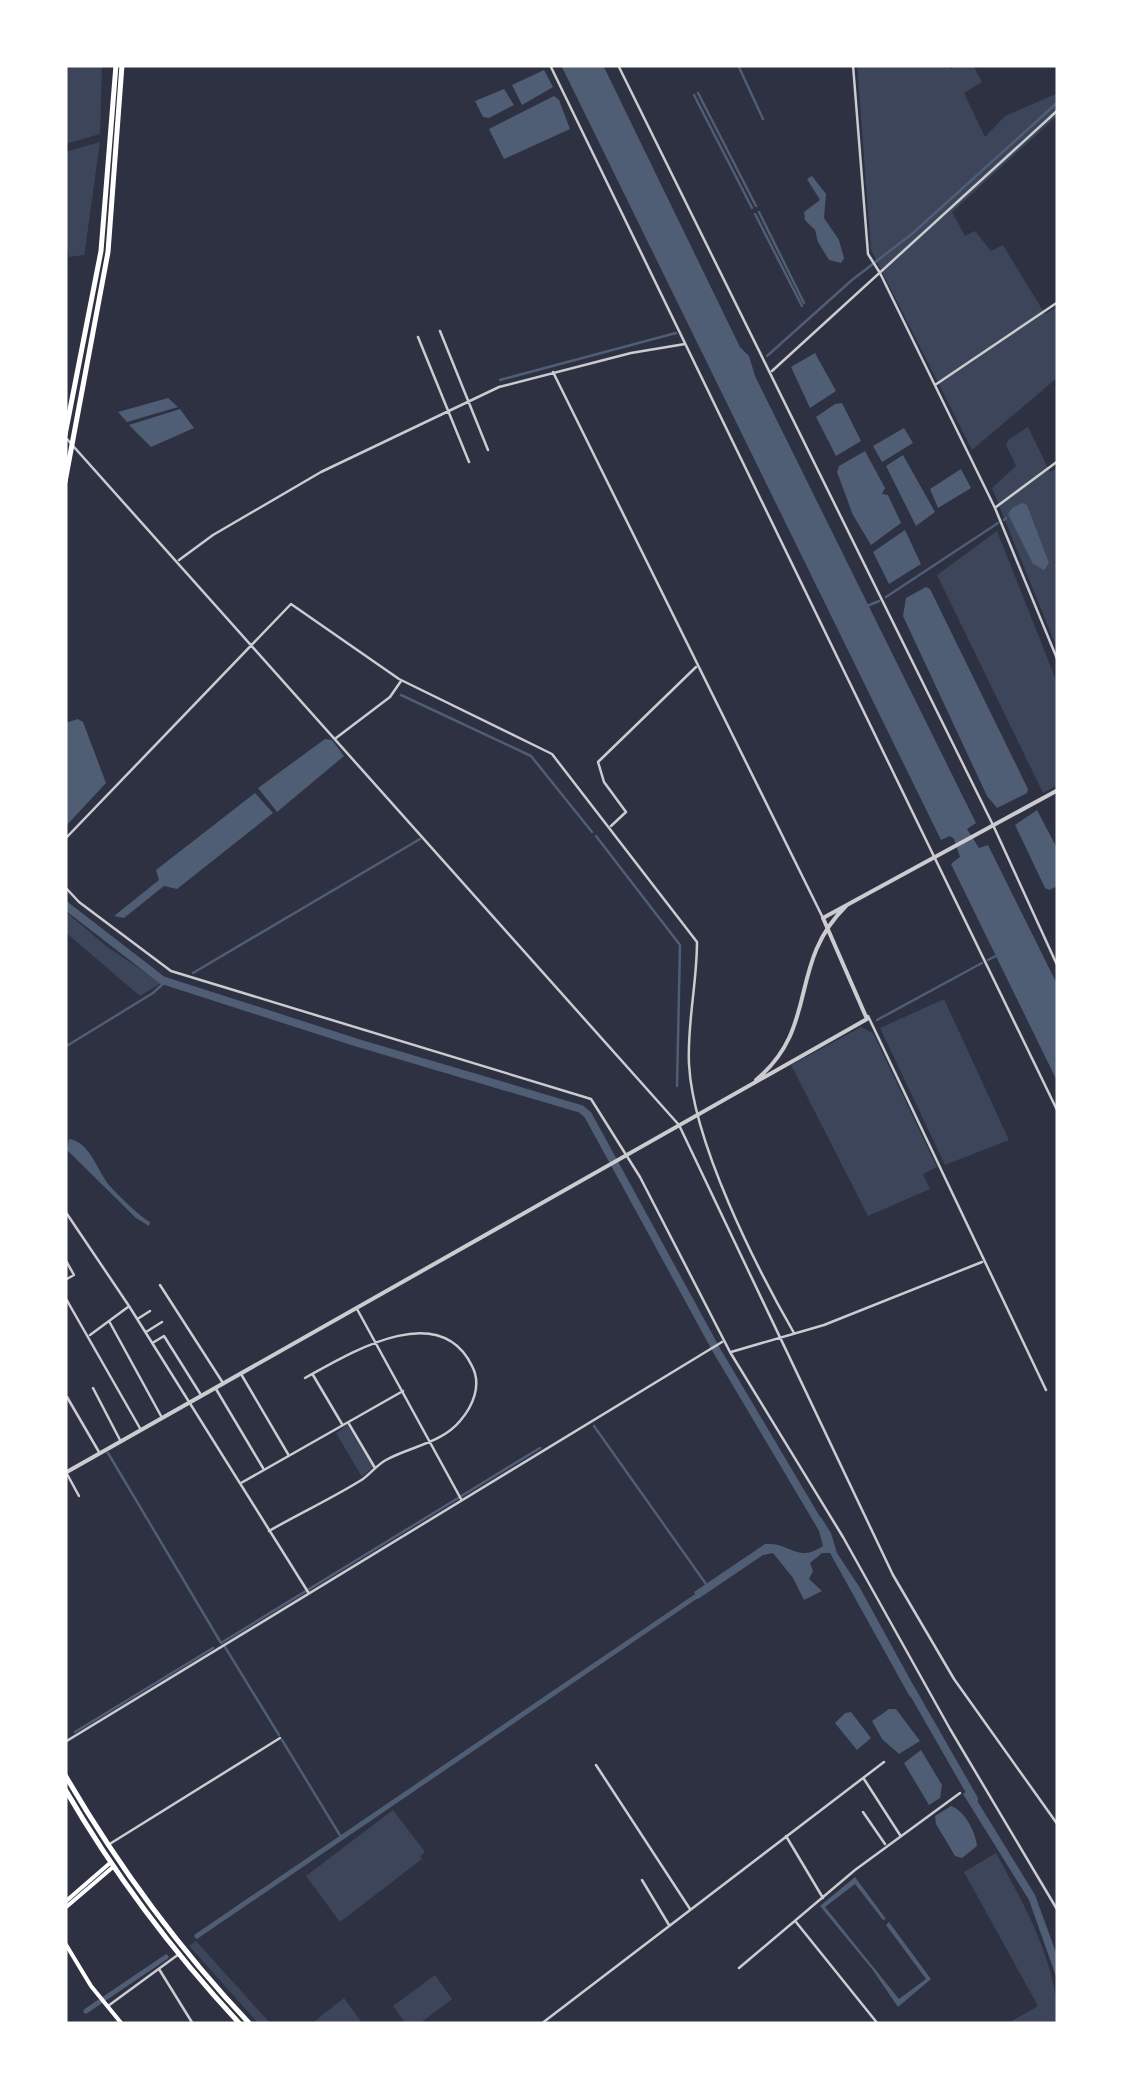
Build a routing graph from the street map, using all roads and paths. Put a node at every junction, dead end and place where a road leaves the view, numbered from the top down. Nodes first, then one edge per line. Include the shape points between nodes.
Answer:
1 (119, 65) edge
2 (550, 65) edge
3 (618, 65) edge
4 (853, 65) edge
5 (1058, 110) edge
6 (880, 273) junction
7 (1058, 302) edge
8 (440, 331) dead end
9 (418, 337) dead end
10 (686, 344) junction
11 (553, 372) junction
12 (771, 372) junction
13 (934, 385) junction
14 (469, 404) junction
15 (449, 413) junction
16 (65, 436) edge
17 (72, 443) junction
18 (488, 450) dead end
19 (470, 462) dead end
20 (1058, 462) edge
21 (65, 482) edge
22 (995, 508) junction
23 (178, 561) junction
24 (252, 645) junction
25 (1058, 661) edge
26 (697, 666) junction
27 (402, 680) junction
28 (336, 738) junction
29 (1058, 790) edge
30 (993, 825) junction
31 (610, 826) junction
32 (65, 839) edge
33 (934, 856) junction
34 (65, 887) edge
35 (853, 900) junction
36 (823, 918) junction
37 (827, 928) junction
38 (1058, 967) edge
39 (868, 1016) junction
40 (748, 1086) junction
41 (1058, 1112) edge
42 (696, 1116) junction
43 (678, 1126) junction
44 (626, 1154) junction
45 (65, 1211) edge
46 (65, 1259) edge
47 (985, 1261) junction
48 (70, 1268) junction
49 (65, 1271) edge
50 (65, 1280) edge
51 (160, 1285) dead end
52 (65, 1298) edge
53 (129, 1306) junction
54 (356, 1308) junction
55 (150, 1311) dead end
56 (137, 1319) junction
57 (109, 1321) junction
58 (162, 1322) dead end
59 (146, 1332) junction
60 (794, 1333) junction
61 (779, 1336) junction
62 (88, 1337) junction
63 (722, 1342) junction
64 (152, 1343) junction
65 (377, 1343) junction
66 (730, 1352) junction
67 (241, 1373) junction
68 (312, 1374) junction
69 (305, 1378) dead end
70 (223, 1383) junction
71 (65, 1386) edge
72 (93, 1388) dead end
73 (216, 1388) junction
74 (1046, 1390) dead end
75 (403, 1392) junction
76 (202, 1395) junction
77 (66, 1398) edge
78 (190, 1402) junction
79 (162, 1418) junction
80 (346, 1424) junction
81 (141, 1430) junction
82 (120, 1441) junction
83 (427, 1442) junction
84 (100, 1453) junction
85 (289, 1456) junction
86 (376, 1468) junction
87 (264, 1470) junction
88 (66, 1473) edge
89 (240, 1484) junction
90 (80, 1496) dead end
91 (460, 1498) junction
92 (269, 1530) junction
93 (308, 1591) junction
94 (280, 1738) dead end
95 (65, 1742) edge
96 (884, 1762) dead end
97 (596, 1765) dead end
98 (65, 1775) edge
99 (863, 1777) junction
100 (65, 1789) edge
101 (960, 1793) dead end
102 (863, 1812) dead end
103 (1058, 1824) edge
104 (785, 1835) junction
105 (901, 1836) junction
106 (107, 1846) junction
107 (886, 1847) junction
108 (112, 1865) junction
109 (642, 1880) dead end
110 (822, 1898) junction
111 (65, 1905) edge
112 (690, 1909) junction
113 (1058, 1911) edge
114 (795, 1921) junction
115 (669, 1924) junction
116 (65, 1944) edge
117 (181, 1953) junction
118 (158, 1968) junction
119 (739, 1968) dead end
120 (106, 2006) junction
121 (122, 2024) edge
122 (193, 2024) edge
123 (240, 2024) edge
124 (250, 2024) edge
125 (541, 2024) edge
126 (878, 2024) edge

1 - 16 main road via 101,251
1 - 17 main road via 108,252
2 - 10 street
3 - 12 street
4 - 6 street via 864,236
5 - 6 street
6 - 12 street
6 - 13 street
7 - 13 street
8 - 14 street
9 - 15 street
10 - 11 street
10 - 33 street
11 - 14 street
11 - 26 street
12 - 30 street
13 - 22 street
14 - 15 street
14 - 18 street
15 - 19 street
15 - 23 street via 321,472
16 - 17 street
17 - 21 main road
17 - 23 street
20 - 22 street
22 - 25 street
23 - 24 street
24 - 27 street via 291,604
24 - 28 street
24 - 32 street
26 - 31 street via 598,762 626,812
26 - 36 street
27 - 28 street
27 - 31 street via 552,754
28 - 43 street
29 - 30 street
30 - 33 street
30 - 38 street
31 - 42 street via 696,942 689,1065
33 - 35 street
33 - 41 street
34 - 44 street via 172,971 588,1098
35 - 36 street
35 - 37 street
36 - 37 street
37 - 39 street
37 - 40 street via 811,956 792,1035
39 - 40 street
39 - 47 street
40 - 42 street
42 - 43 street
42 - 60 street via 744,1236
43 - 44 street
43 - 61 street
44 - 54 street
44 - 63 street
45 - 53 street
46 - 48 street
47 - 60 street
47 - 74 street
48 - 49 street
48 - 50 street via 74,1275
51 - 70 street
52 - 62 street
53 - 56 street
53 - 57 street
54 - 65 street
54 - 67 street
55 - 56 street
56 - 59 street
57 - 62 street
57 - 79 street
58 - 59 street
59 - 64 street
60 - 61 street
61 - 66 street
61 - 103 street via 893,1574 954,1679
62 - 81 street
63 - 66 street
63 - 91 street
64 - 76 street via 164,1336
64 - 78 street
65 - 68 street
65 - 75 street
65 - 83 street via 427,1332 443,1336 475,1370 468,1412
66 - 113 street
67 - 70 street
67 - 85 street
68 - 69 street
68 - 80 street
70 - 73 street
71 - 77 street
72 - 82 street
73 - 76 street
73 - 87 street
75 - 80 street
75 - 83 street
76 - 78 street
77 - 84 street
78 - 79 street
78 - 89 street
79 - 81 street
80 - 85 street
80 - 86 street
81 - 82 street
82 - 84 street
83 - 86 street
83 - 91 street
84 - 88 street
85 - 87 street
86 - 92 street
87 - 89 street
88 - 90 street
89 - 92 street
91 - 93 street
92 - 93 street
93 - 95 street
94 - 106 street
96 - 99 street
97 - 112 street
98 - 106 main road
99 - 104 street
99 - 105 street
100 - 108 main road
101 - 105 street
102 - 107 street
104 - 110 street
104 - 112 street
105 - 107 street
106 - 117 main road
107 - 110 street
108 - 111 main road
108 - 117 main road
109 - 115 street
110 - 114 street
112 - 115 street
114 - 119 street
114 - 126 street
115 - 125 street
116 - 120 main road
117 - 118 street
117 - 123 main road
117 - 124 main road
118 - 120 street
118 - 122 street
120 - 121 main road

